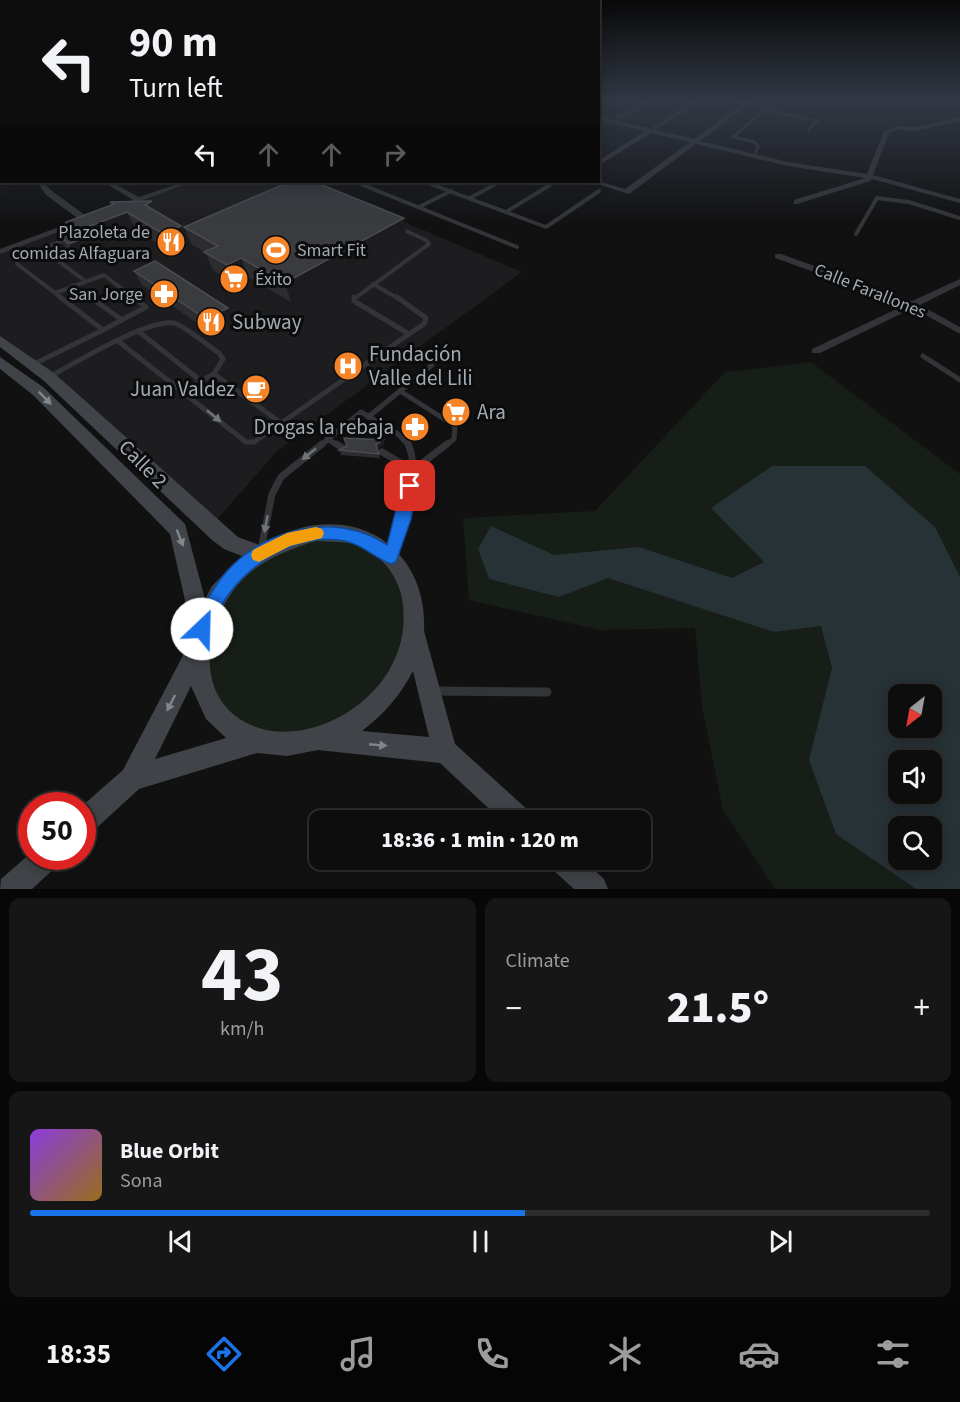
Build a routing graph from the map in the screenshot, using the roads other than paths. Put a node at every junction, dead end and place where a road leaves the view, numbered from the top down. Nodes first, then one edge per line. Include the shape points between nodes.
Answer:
1 (633, 141) edge
2 (694, 141) edge
3 (702, 141) edge
4 (703, 141) edge
5 (752, 141) edge
6 (882, 141) edge
7 (756, 152) junction
8 (600, 163) edge
9 (811, 167) junction
10 (869, 176) junction
11 (41, 183) edge
12 (109, 183) edge
13 (185, 183) edge
14 (359, 183) edge
15 (429, 183) edge
16 (439, 183) edge
17 (497, 183) edge
18 (552, 183) edge
19 (597, 183) edge
20 (435, 185) junction
21 (451, 191) junction
22 (599, 191) dead end
23 (470, 198) junction
24 (139, 200) junction
25 (960, 201) edge
26 (797, 202) dead end
27 (419, 207) junction
28 (118, 208) edge
29 (506, 212) junction
30 (97, 216) edge
31 (960, 218) edge
32 (86, 220) junction
33 (395, 226) edge
34 (856, 234) dead end
35 (75, 236) edge
36 (517, 248) dead end
37 (42, 249) junction
38 (0, 252) edge
39 (778, 255) dead end
40 (84, 280) junction
41 (960, 282) edge
42 (373, 284) junction
43 (73, 285) junction
44 (55, 293) junction
45 (914, 305) junction
46 (122, 320) junction
47 (102, 330) junction
48 (138, 331) junction
49 (960, 331) edge
50 (409, 334) junction
51 (0, 340) edge
52 (118, 342) junction
53 (816, 351) dead end
54 (923, 356) dead end
55 (0, 362) edge
56 (34, 364) junction
57 (432, 364) dead end
58 (214, 374) junction
59 (50, 377) junction
60 (960, 380) edge
61 (201, 381) junction
62 (183, 391) junction
63 (400, 391) junction
64 (368, 417) junction
65 (281, 423) junction
66 (327, 439) junction
67 (343, 448) edge
68 (382, 452) dead end
69 (412, 470) junction
70 (260, 554) junction
71 (391, 557) junction
72 (414, 631) junction
73 (200, 640) junction
74 (429, 692) junction
75 (547, 692) dead end
76 (319, 739) junction
77 (258, 741) junction
78 (445, 751) junction
79 (132, 779) junction
80 (509, 810) edge
81 (96, 811) edge
82 (32, 870) edge
83 (573, 870) edge
84 (11, 889) edge
85 (594, 889) edge

1 - 8 street
2 - 19 street via 626,192
3 - 9 street
4 - 7 street
5 - 7 lane via 758,147
6 - 10 street
7 - 9 street
9 - 10 street
10 - 25 street
10 - 26 street via 868,180
11 - 32 street
12 - 24 street
13 - 24 street
14 - 27 lane
15 - 20 lane
16 - 20 lane
17 - 23 lane
18 - 29 lane
20 - 21 lane
21 - 23 lane
21 - 27 lane
22 - 29 lane via 546,227
23 - 29 lane
24 - 28 street
27 - 36 lane
30 - 32 street
31 - 34 lane via 909,202 877,198
32 - 38 street
33 - 42 lane via 429,244
35 - 37 lane
37 - 40 lane
37 - 44 lane via 17,260 18,264
39 - 45 street, Calle Farallones
40 - 43 lane
40 - 46 lane via 104,275 145,303 146,307
41 - 45 street
42 - 50 lane via 426,318
42 - 50 lane via 354,296 354,301
43 - 44 lane
43 - 46 lane
44 - 47 lane
45 - 49 street, Calle Farallones
45 - 53 street
46 - 47 lane
47 - 56 lane
48 - 52 lane
48 - 58 lane via 162,322 175,322 224,358
48 - 61 lane
50 - 65 lane
51 - 56 main road, Calle 2
52 - 59 lane
52 - 62 lane
54 - 60 lane
55 -> 73 main road, Calle 2 via 38,391 178,530
56 - 59 main road, Calle 2
57 - 63 lane
58 - 61 lane
58 - 65 lane
59 - 70 main road, Calle 2 via 219,534
61 - 62 lane
62 -> 65 lane via 246,442 254,442
63 - 64 lane
63 - 69 lane via 455,426 454,439
64 - 66 lane via 361,412
64 - 69 lane via 408,444 414,457
66 - 67 lane
66 -> 70 lane via 281,477 272,494
68 - 69 lane
69 - 71 lane
70 - 71 main road via 287,540 316,533 344,534 369,542
70 - 73 main road via 235,574 215,600
71 - 72 main road via 408,581 414,605
72 - 74 main road
72 - 76 main road via 409,653 385,696 344,729
73 - 77 main road via 200,680 210,706 230,728
73 -> 79 main road
74 - 75 lane
74 - 78 main road
76 - 77 main road via 288,745
76 -> 78 main road
77 - 79 main road
78 - 80 main road
79 - 81 main road
82 - 84 main road
83 - 85 main road

